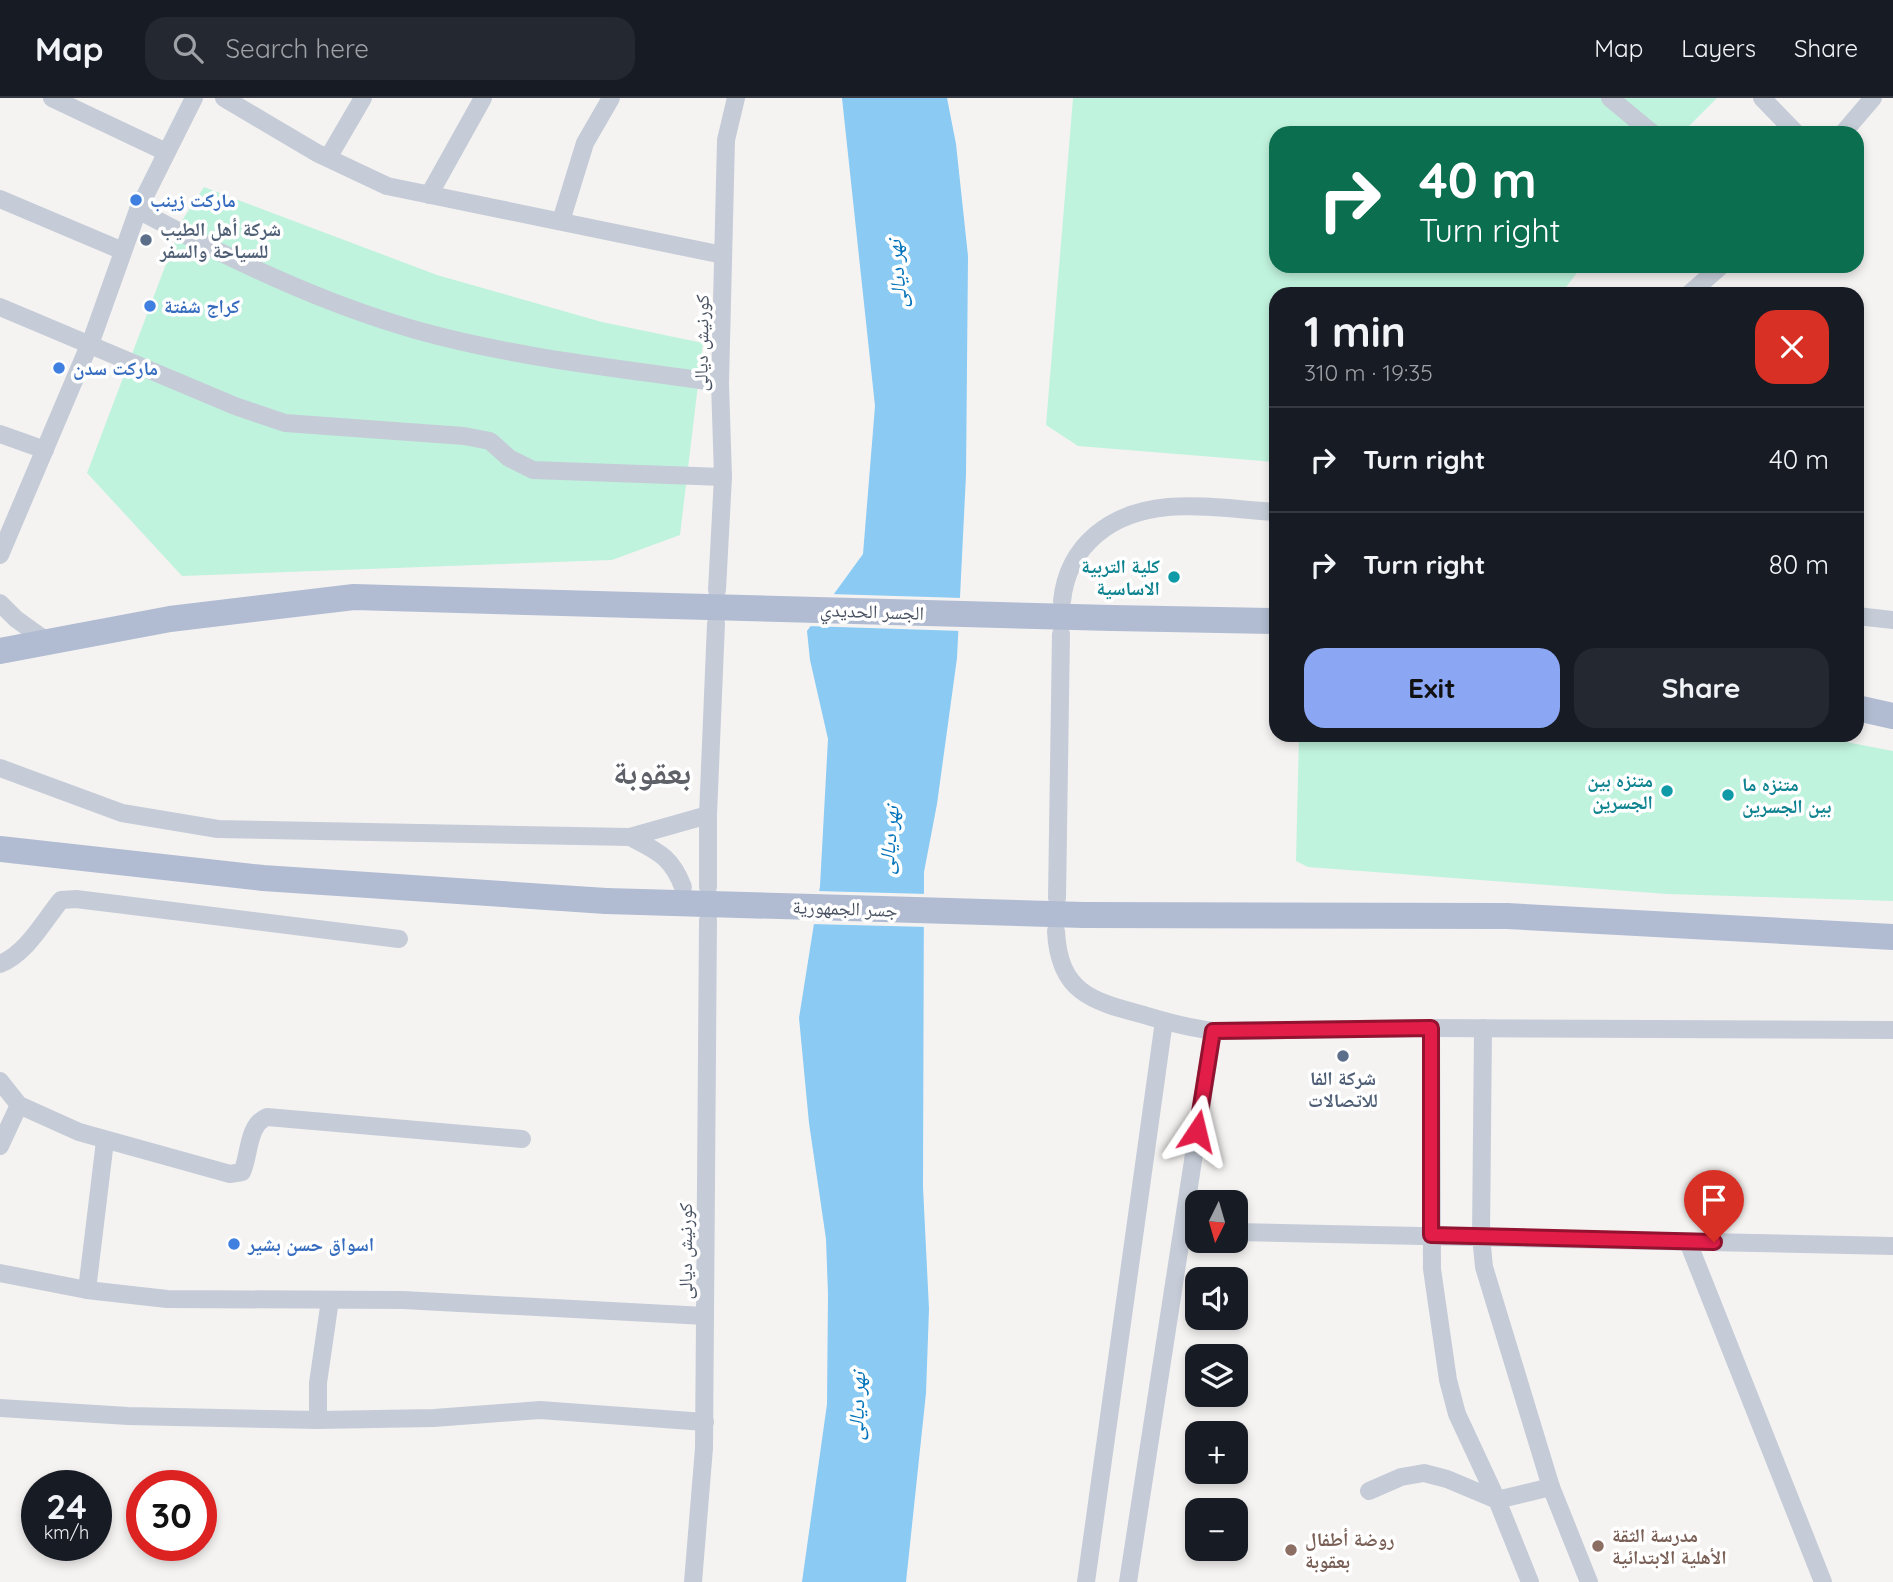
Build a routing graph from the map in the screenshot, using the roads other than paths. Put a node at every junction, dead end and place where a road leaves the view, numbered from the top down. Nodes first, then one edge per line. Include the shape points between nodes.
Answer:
1 (52, 98) edge
2 (194, 98) edge
3 (224, 98) edge
4 (363, 98) edge
5 (483, 98) edge
6 (611, 98) edge
7 (736, 98) edge
8 (1610, 98) edge
9 (1762, 98) edge
10 (1872, 98) edge
11 (1644, 126) edge
12 (1789, 126) edge
13 (1849, 126) edge
14 (166, 152) junction
15 (328, 158) junction
16 (429, 195) junction
17 (0, 199) edge
18 (138, 210) junction
19 (561, 221) junction
20 (123, 251) junction
21 (723, 255) junction
22 (1713, 273) edge
23 (1697, 287) edge
24 (0, 307) edge
25 (89, 345) junction
26 (720, 383) junction
27 (0, 434) edge
28 (45, 450) junction
29 (723, 477) junction
30 (1269, 512) edge
31 (9, 515) edge
32 (0, 555) edge
33 (718, 590) dead end
34 (1062, 601) dead end
35 (0, 603) edge
36 (1864, 617) edge
37 (1893, 620) edge
38 (1269, 621) edge
39 (716, 623) dead end
40 (1061, 634) dead end
41 (48, 642) junction
42 (0, 651) edge
43 (1864, 710) edge
44 (1893, 716) edge
45 (0, 768) edge
46 (708, 815) junction
47 (630, 837) junction
48 (0, 849) edge
49 (684, 887) dead end
50 (708, 887) dead end
51 (1057, 898) dead end
52 (702, 920) dead end
53 (1056, 931) dead end
54 (1893, 937) edge
55 (399, 939) dead end
56 (0, 964) edge
57 (1164, 1021) junction
58 (1431, 1028) junction
59 (1483, 1028) junction
60 (1893, 1030) edge
61 (1213, 1031) junction
62 (0, 1081) edge
63 (19, 1105) junction
64 (522, 1139) dead end
65 (106, 1141) junction
66 (0, 1146) edge
67 (1194, 1190) edge
68 (1248, 1232) edge
69 (1431, 1235) junction
70 (1481, 1236) junction
71 (1688, 1242) junction
72 (1893, 1246) edge
73 (1185, 1253) edge
74 (0, 1273) edge
75 (87, 1290) junction
76 (330, 1300) junction
77 (705, 1316) junction
78 (0, 1408) edge
79 (318, 1420) junction
80 (705, 1422) junction
81 (1551, 1487) junction
82 (1369, 1491) dead end
83 (1497, 1500) junction
84 (693, 1582) edge
85 (1086, 1582) edge
86 (1128, 1582) edge
87 (1530, 1582) edge
88 (1589, 1582) edge
89 (1823, 1582) edge

1 - 14 street
2 - 14 street
3 - 15 street
4 - 15 street
5 - 16 street
6 - 19 street via 585,143
7 - 21 street, كورنيش ديالى via 726,140
8 - 11 street
9 - 12 street
10 - 13 street
14 - 18 street
15 - 16 street via 387,186
16 - 19 street
17 - 20 street
18 - 20 street
18 - 26 street via 220,254 325,300 417,330 514,352
19 - 21 street
20 - 25 street
21 - 26 street, كورنيش ديالى
22 - 23 street
24 - 25 street
25 - 28 street
25 - 29 street via 285,423 464,436 489,441 533,470
26 - 29 street, كورنيش ديالى
27 - 28 street
28 - 31 street
29 - 33 street, كورنيش ديالى
30 - 34 street via 1168,507 1139,512 1112,524 1076,553
31 - 32 street
35 - 41 street
36 - 37 street
38 - 41 main road, الجسر الحديدي, bridge via 354,597 170,619
39 - 46 street
40 - 51 street
41 - 42 main road, الجسر الحديدي
43 - 44 main road
45 - 47 street via 122,813 218,829
46 - 47 street
46 - 50 street
47 - 49 street via 663,854
48 - 54 main road, جسر الجمهورية, bridge via 263,878 606,901 1084,915 1507,916
52 - 77 street, كورنيش ديالى via 708,946
53 - 57 street via 1063,971 1082,993
55 - 56 street via 76,899 61,900 32,938
57 - 61 street
57 - 85 street
58 - 59 street
58 - 61 street
58 - 69 street
59 - 60 street
59 - 70 street
61 - 67 street
62 - 63 street
63 - 65 street
63 - 66 street
64 - 65 street via 267,1117 251,1134 242,1172 230,1174
65 - 75 street
68 - 69 street
69 - 70 street
69 - 83 street via 1434,1294 1450,1392
70 - 71 street
70 - 81 street via 1492,1297
71 - 72 street
71 - 89 street
73 - 86 street
74 - 75 street
75 - 76 street via 167,1299
76 - 77 street
76 - 79 street via 318,1383
77 - 80 street, كورنيش ديالى
78 - 79 street
79 - 80 street via 434,1419 540,1410
80 - 84 street, كورنيش ديالى
81 - 83 street
81 - 88 street
82 - 83 street via 1424,1473
83 - 87 street

